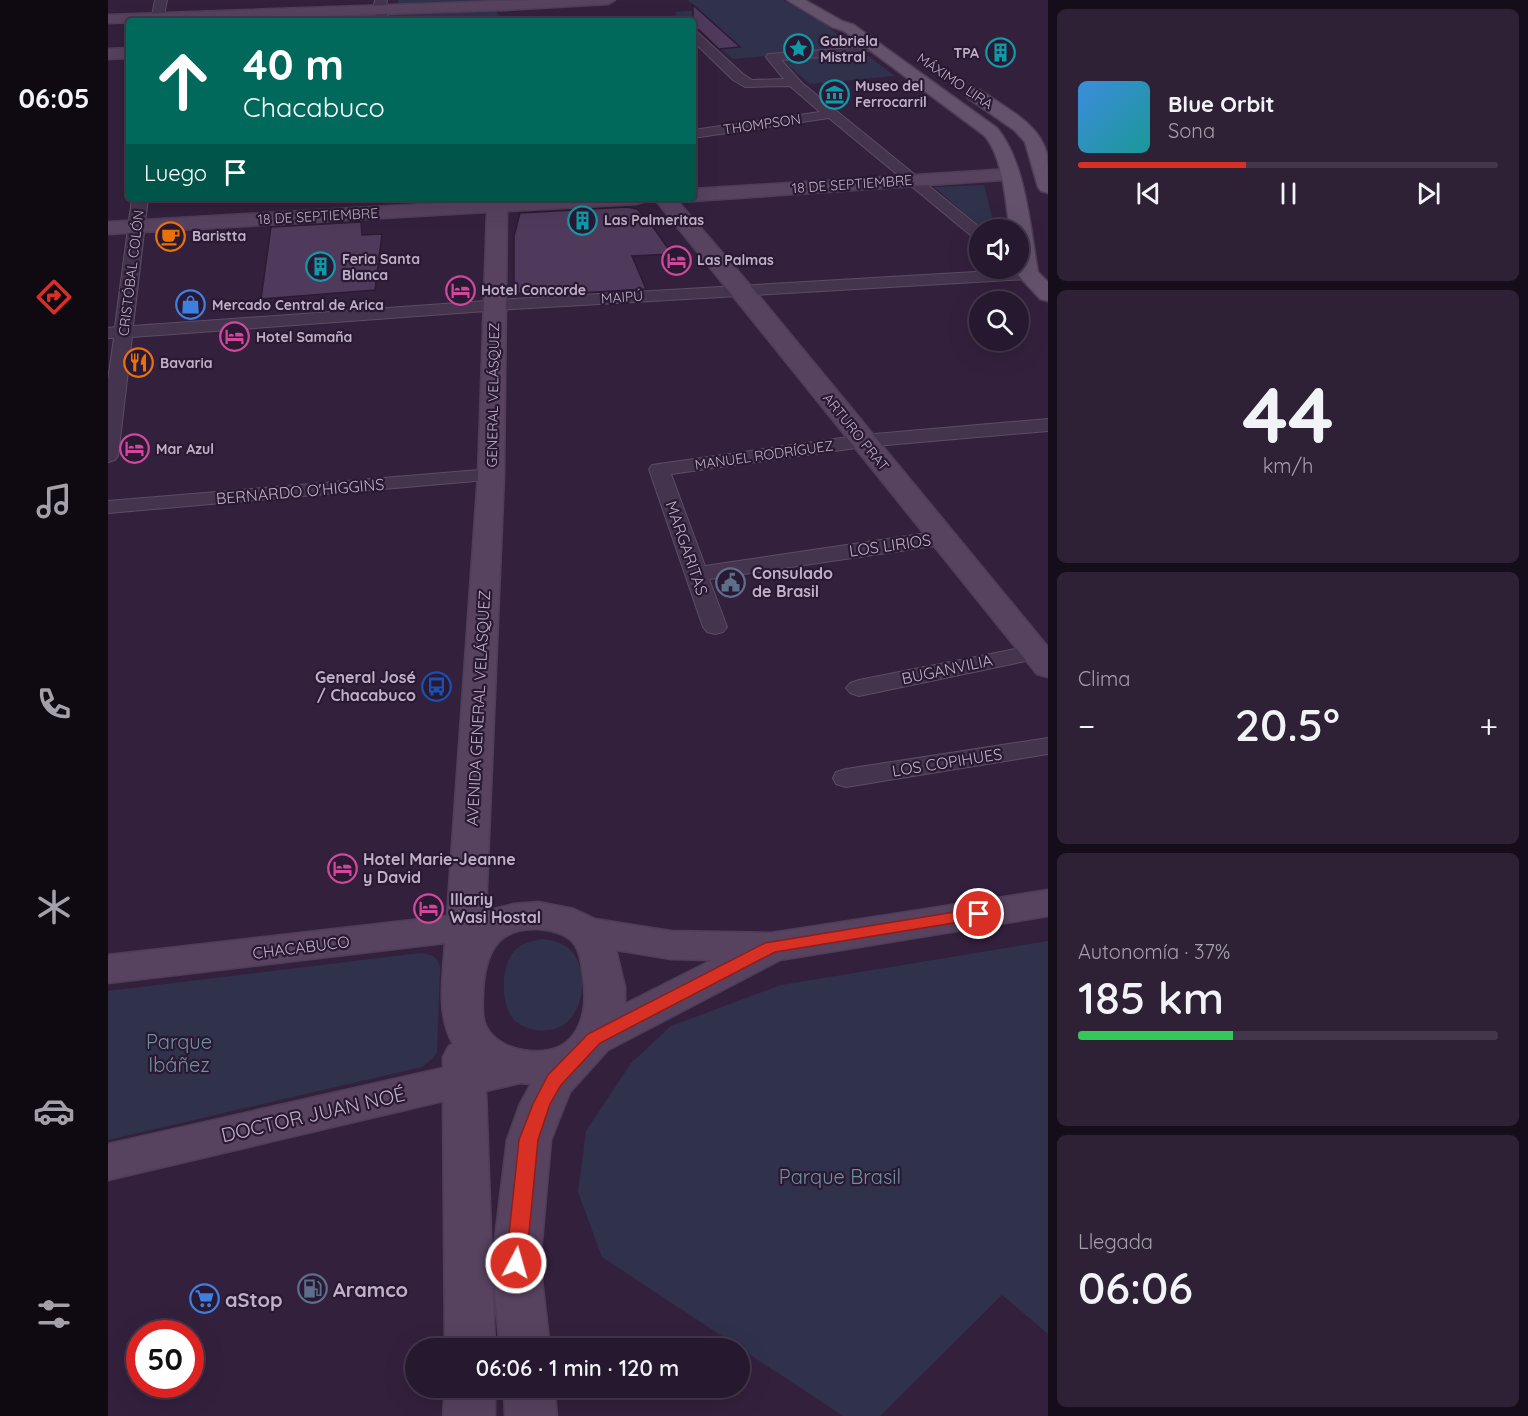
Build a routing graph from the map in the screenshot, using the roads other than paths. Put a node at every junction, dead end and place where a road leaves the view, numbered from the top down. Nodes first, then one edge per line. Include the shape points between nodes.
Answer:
1 (161, 0) edge
2 (608, 0) edge
3 (794, 0) edge
4 (567, 1) edge
5 (505, 6) junction
6 (381, 10) edge
7 (852, 13) dead end
8 (157, 18) edge
9 (182, 18) edge
10 (513, 18) edge
11 (108, 19) edge
12 (126, 19) edge
13 (837, 24) junction
14 (872, 25) dead end
15 (696, 38) edge
16 (863, 50) junction
17 (126, 53) edge
18 (108, 54) edge
19 (764, 61) junction
20 (917, 76) junction
21 (794, 82) junction
22 (780, 83) junction
23 (958, 83) dead end
24 (831, 114) junction
25 (696, 134) edge
26 (1010, 175) junction
27 (913, 180) junction
28 (1048, 187) edge
29 (696, 195) edge
30 (140, 201) edge
31 (584, 201) edge
32 (667, 201) edge
33 (497, 206) junction
34 (1016, 219) edge
35 (136, 226) junction
36 (969, 226) edge
37 (108, 228) edge
38 (969, 274) edge
39 (1029, 276) edge
40 (742, 290) junction
41 (1048, 294) edge
42 (494, 305) junction
43 (116, 332) edge
44 (1048, 425) edge
45 (863, 441) junction
46 (108, 456) edge
47 (659, 469) joint
48 (491, 475) junction
49 (108, 507) edge
50 (941, 538) junction
51 (697, 574) junction
52 (715, 627) dead end
53 (1042, 660) edge
54 (860, 688) dead end
55 (1048, 746) edge
56 (846, 778) dead end
57 (1048, 903) edge
58 (479, 926) junction
59 (585, 931) junction
60 (771, 947) junction
61 (108, 969) edge
62 (463, 992) junction
63 (593, 1041) junction
64 (518, 1067) junction
65 (465, 1079) junction
66 (108, 1162) edge
67 (470, 1338) edge
68 (524, 1338) edge
69 (470, 1398) edge
70 (530, 1398) edge
71 (469, 1416) edge
72 (531, 1416) edge

1 - 8 street
2 - 4 main road
3 - 13 main road, MÁXIMO LIRA
4 - 5 main road
5 - 6 main road
5 - 10 main road
6 - 9 main road
7 - 14 main road
11 - 12 main road
13 - 16 main road, MÁXIMO LIRA via 836,29
13 - 20 main road, MÁXIMO LIRA via 849,28
15 - 22 street via 750,84
16 - 19 street
16 - 20 main road, MÁXIMO LIRA via 898,74
17 - 18 main road
19 - 21 street
19 - 22 street
20 - 26 main road, MÁXIMO LIRA via 991,132 1000,143
21 - 22 street
21 - 24 street
23 - 28 main road, MÁXIMO LIRA via 1020,126 1034,141
24 - 25 street, THOMPSON
24 - 27 street
26 - 27 main road, 18 DE SEPTIEMBRE
26 - 34 main road, MÁXIMO LIRA
27 - 29 main road, 18 DE SEPTIEMBRE
27 - 36 street
30 - 35 street, CRISTÓBAL COLÓN
31 - 33 main road, 18 DE SEPTIEMBRE
32 - 40 main road, ARTURO PRAT
33 - 35 main road, 18 DE SEPTIEMBRE
33 - 42 main road, GENERAL VELÁSQUEZ
35 - 37 main road, 18 DE SEPTIEMBRE
35 - 43 street, CRISTÓBAL COLÓN
38 - 40 street, MAIPÚ
39 - 41 main road
40 - 42 street, MAIPÚ
40 - 45 main road, ARTURO PRAT
42 - 43 street, MAIPÚ
42 - 48 main road, GENERAL VELÁSQUEZ
43 - 46 street, CRISTÓBAL COLÓN
44 - 45 street, MANUEL RODRÍGUEZ
45 - 47 street, MANUEL RODRÍGUEZ
45 - 50 main road, ARTURO PRAT
47 - 51 street, MARGARITAS
48 - 49 street, BERNARDO O'HIGGINS
48 - 58 main road, AVENIDA GENERAL VELÁSQUEZ
50 - 51 street, LOS LIRIOS
50 - 53 main road, ARTURO PRAT
51 - 52 street, MARGARITAS
53 - 54 street, BUGANVILIA
55 - 56 street, LOS COPIHUES
57 - 60 main road
58 - 59 main road via 509,917 538,915 555,917
58 - 61 main road, CHACABUCO
58 - 62 main road via 481,935 472,948
59 - 60 main road via 671,945
59 - 63 main road via 594,941 606,990 605,1015
60 - 63 main road
62 - 64 main road via 468,1034 495,1058
62 - 65 main road
63 - 64 main road via 573,1058 556,1065
63 - 68 main road via 555,1080 529,1140 516,1263
64 - 65 main road, DOCTOR JUAN NOÉ
65 - 66 main road, DOCTOR JUAN NOÉ
65 - 67 main road
69 - 71 main road
70 - 72 main road

